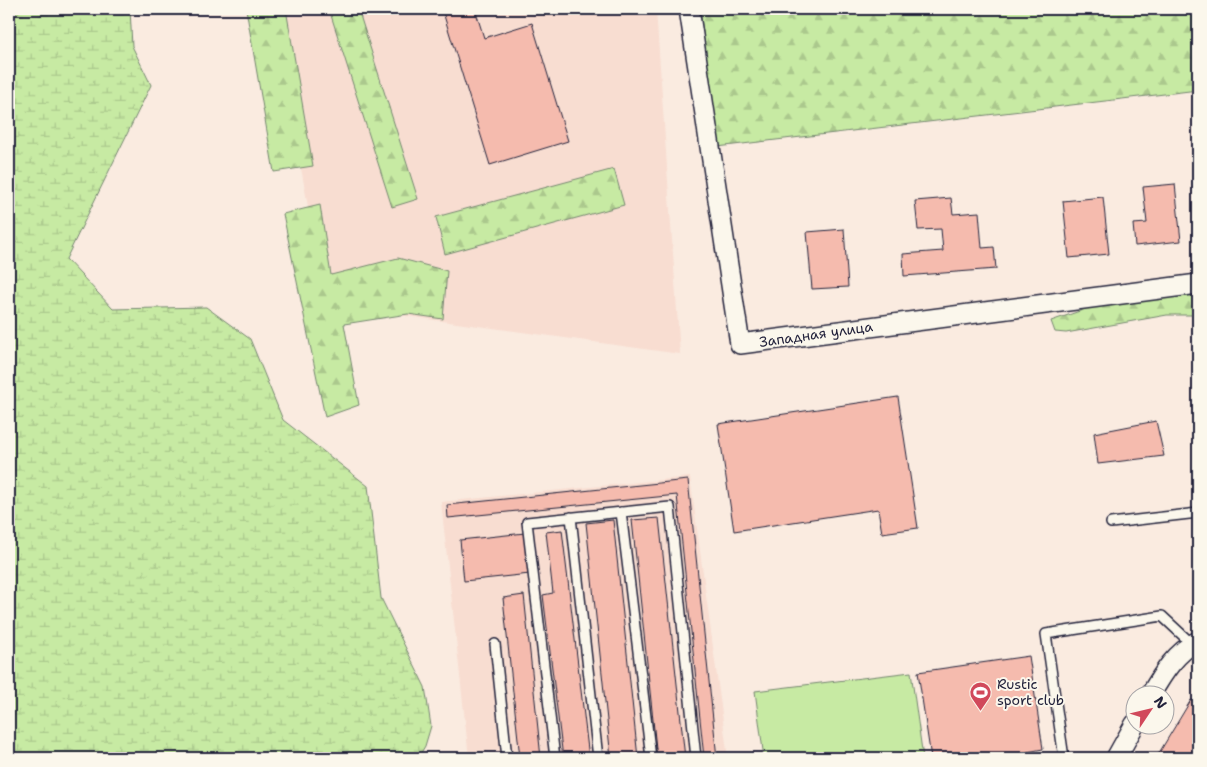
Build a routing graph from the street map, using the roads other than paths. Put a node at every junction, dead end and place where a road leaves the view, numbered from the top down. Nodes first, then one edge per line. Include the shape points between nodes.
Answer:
1 (688, 9) edge
2 (1198, 284) edge
3 (621, 512) junction
4 (1198, 513) edge
5 (571, 517) junction
6 (1111, 523) dead end
7 (1195, 642) edge
8 (495, 644) dead end
9 (1157, 684) edge
10 (1129, 734) edge
11 (507, 758) edge
12 (555, 758) edge
13 (598, 758) edge
14 (650, 758) edge
15 (696, 758) edge
16 (1064, 758) edge
17 (1116, 758) edge

1 - 2 street, Западная улица via 740,344
3 - 5 lane
3 - 14 lane
3 - 15 lane via 670,507
4 - 6 lane
5 - 12 lane via 527,522
5 - 13 lane
7 - 9 street via 1165,670
7 - 16 lane via 1162,616 1046,634
8 - 11 lane
10 - 17 street

